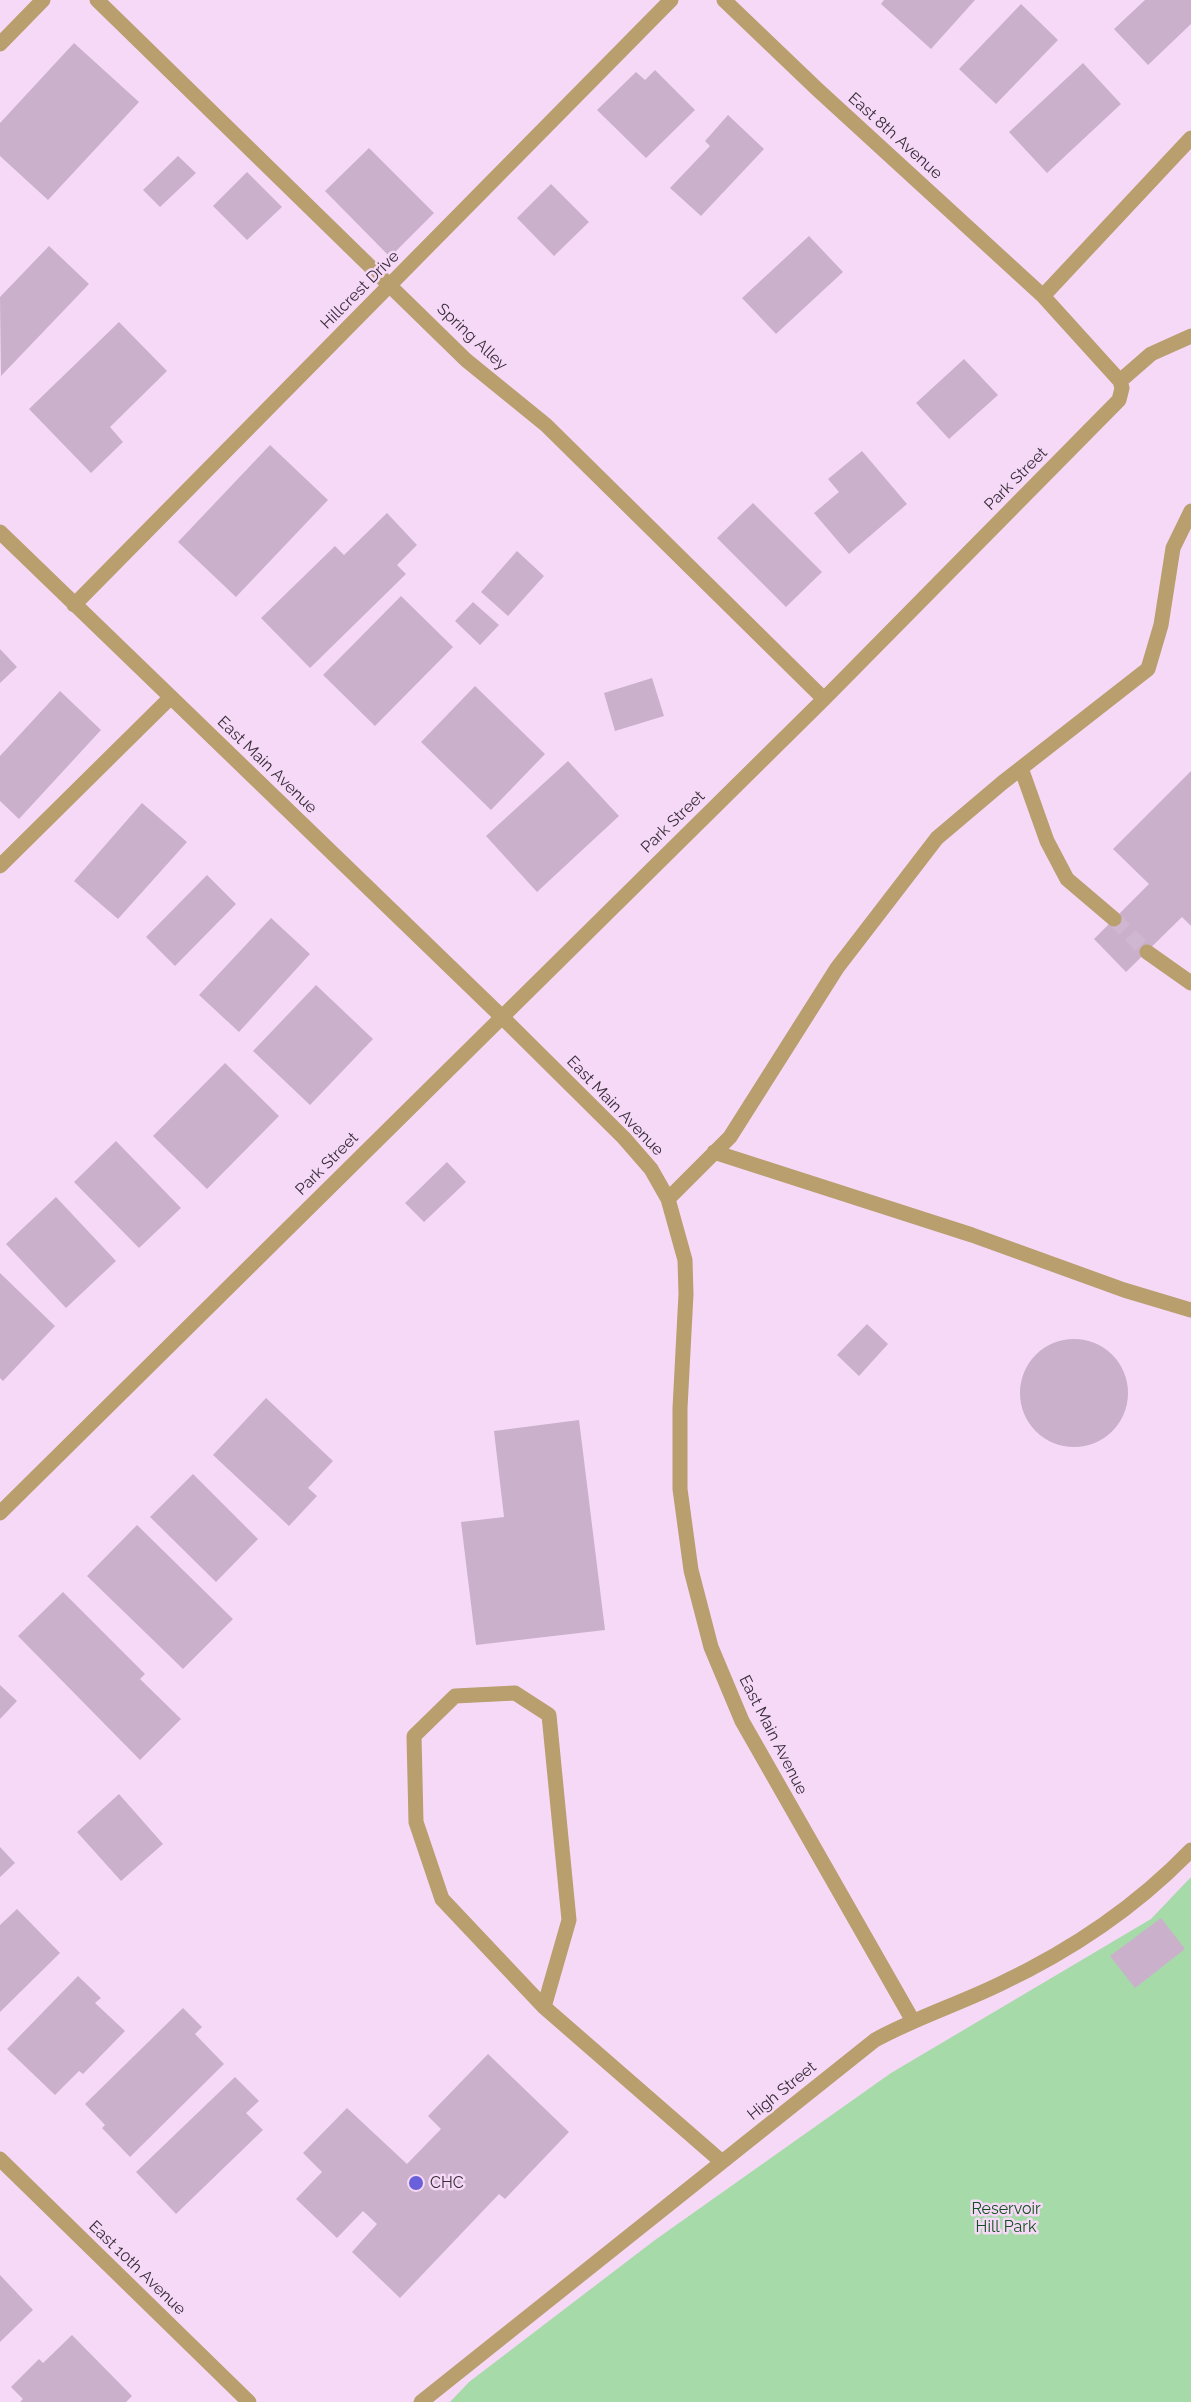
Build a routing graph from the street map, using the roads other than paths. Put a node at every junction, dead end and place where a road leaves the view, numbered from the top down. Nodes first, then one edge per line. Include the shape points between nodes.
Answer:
1 (43, 0) edge
2 (671, 0) edge
3 (724, 0) edge
4 (104, 2) edge
5 (0, 44) edge
6 (1191, 138) edge
7 (391, 284) junction
8 (1043, 296) junction
9 (1191, 336) edge
10 (1120, 381) junction
11 (1191, 511) edge
12 (0, 532) edge
13 (74, 605) junction
14 (171, 697) junction
15 (824, 699) junction
16 (1021, 768) junction
17 (0, 866) edge
18 (1114, 919) tunnel mouth
19 (1147, 952) tunnel mouth
20 (1191, 983) edge
21 (501, 1016) junction
22 (714, 1152) junction
23 (668, 1199) junction
24 (1191, 1310) edge
25 (0, 1513) edge
26 (1191, 1850) edge
27 (544, 2007) junction
28 (913, 2020) junction
29 (1, 2162) edge
30 (722, 2162) junction
31 (249, 2402) edge
32 (421, 2402) edge

1 - 5 street
2 - 7 street, Hillcrest Drive
3 - 8 street, East 8th Avenue
4 - 7 street, Spring Alley
6 - 8 street
7 - 13 street, Hillcrest Drive
7 - 15 street, Spring Alley via 466,360 546,425
8 - 10 street
9 - 10 street via 1151,354
10 - 15 street, Park Street via 1122,390 1114,406
11 - 16 street via 1173,548 1161,625 1148,669
12 - 13 street, East Main Avenue
13 - 14 street, East Main Avenue
14 - 17 street
14 - 21 street, East Main Avenue
15 - 21 street, Park Street
16 - 18 street via 1047,841 1067,879
16 - 22 street via 937,838 837,968 730,1137
19 - 20 street
21 - 23 street, East Main Avenue via 624,1138 651,1169
21 - 25 street, Park Street
22 - 23 street
22 - 24 street
23 - 28 street, East Main Avenue via 685,1260 680,1489 691,1570 711,1647 742,1721
26 - 28 street, High Street via 1144,1892 1070,1948 998,1985
27 - 27 street via 442,1899 416,1822 414,1736 455,1696 515,1693 549,1715 569,1920
27 - 30 street
28 - 30 street, High Street via 875,2040
29 - 31 street, East 10th Avenue
30 - 32 street, High Street

